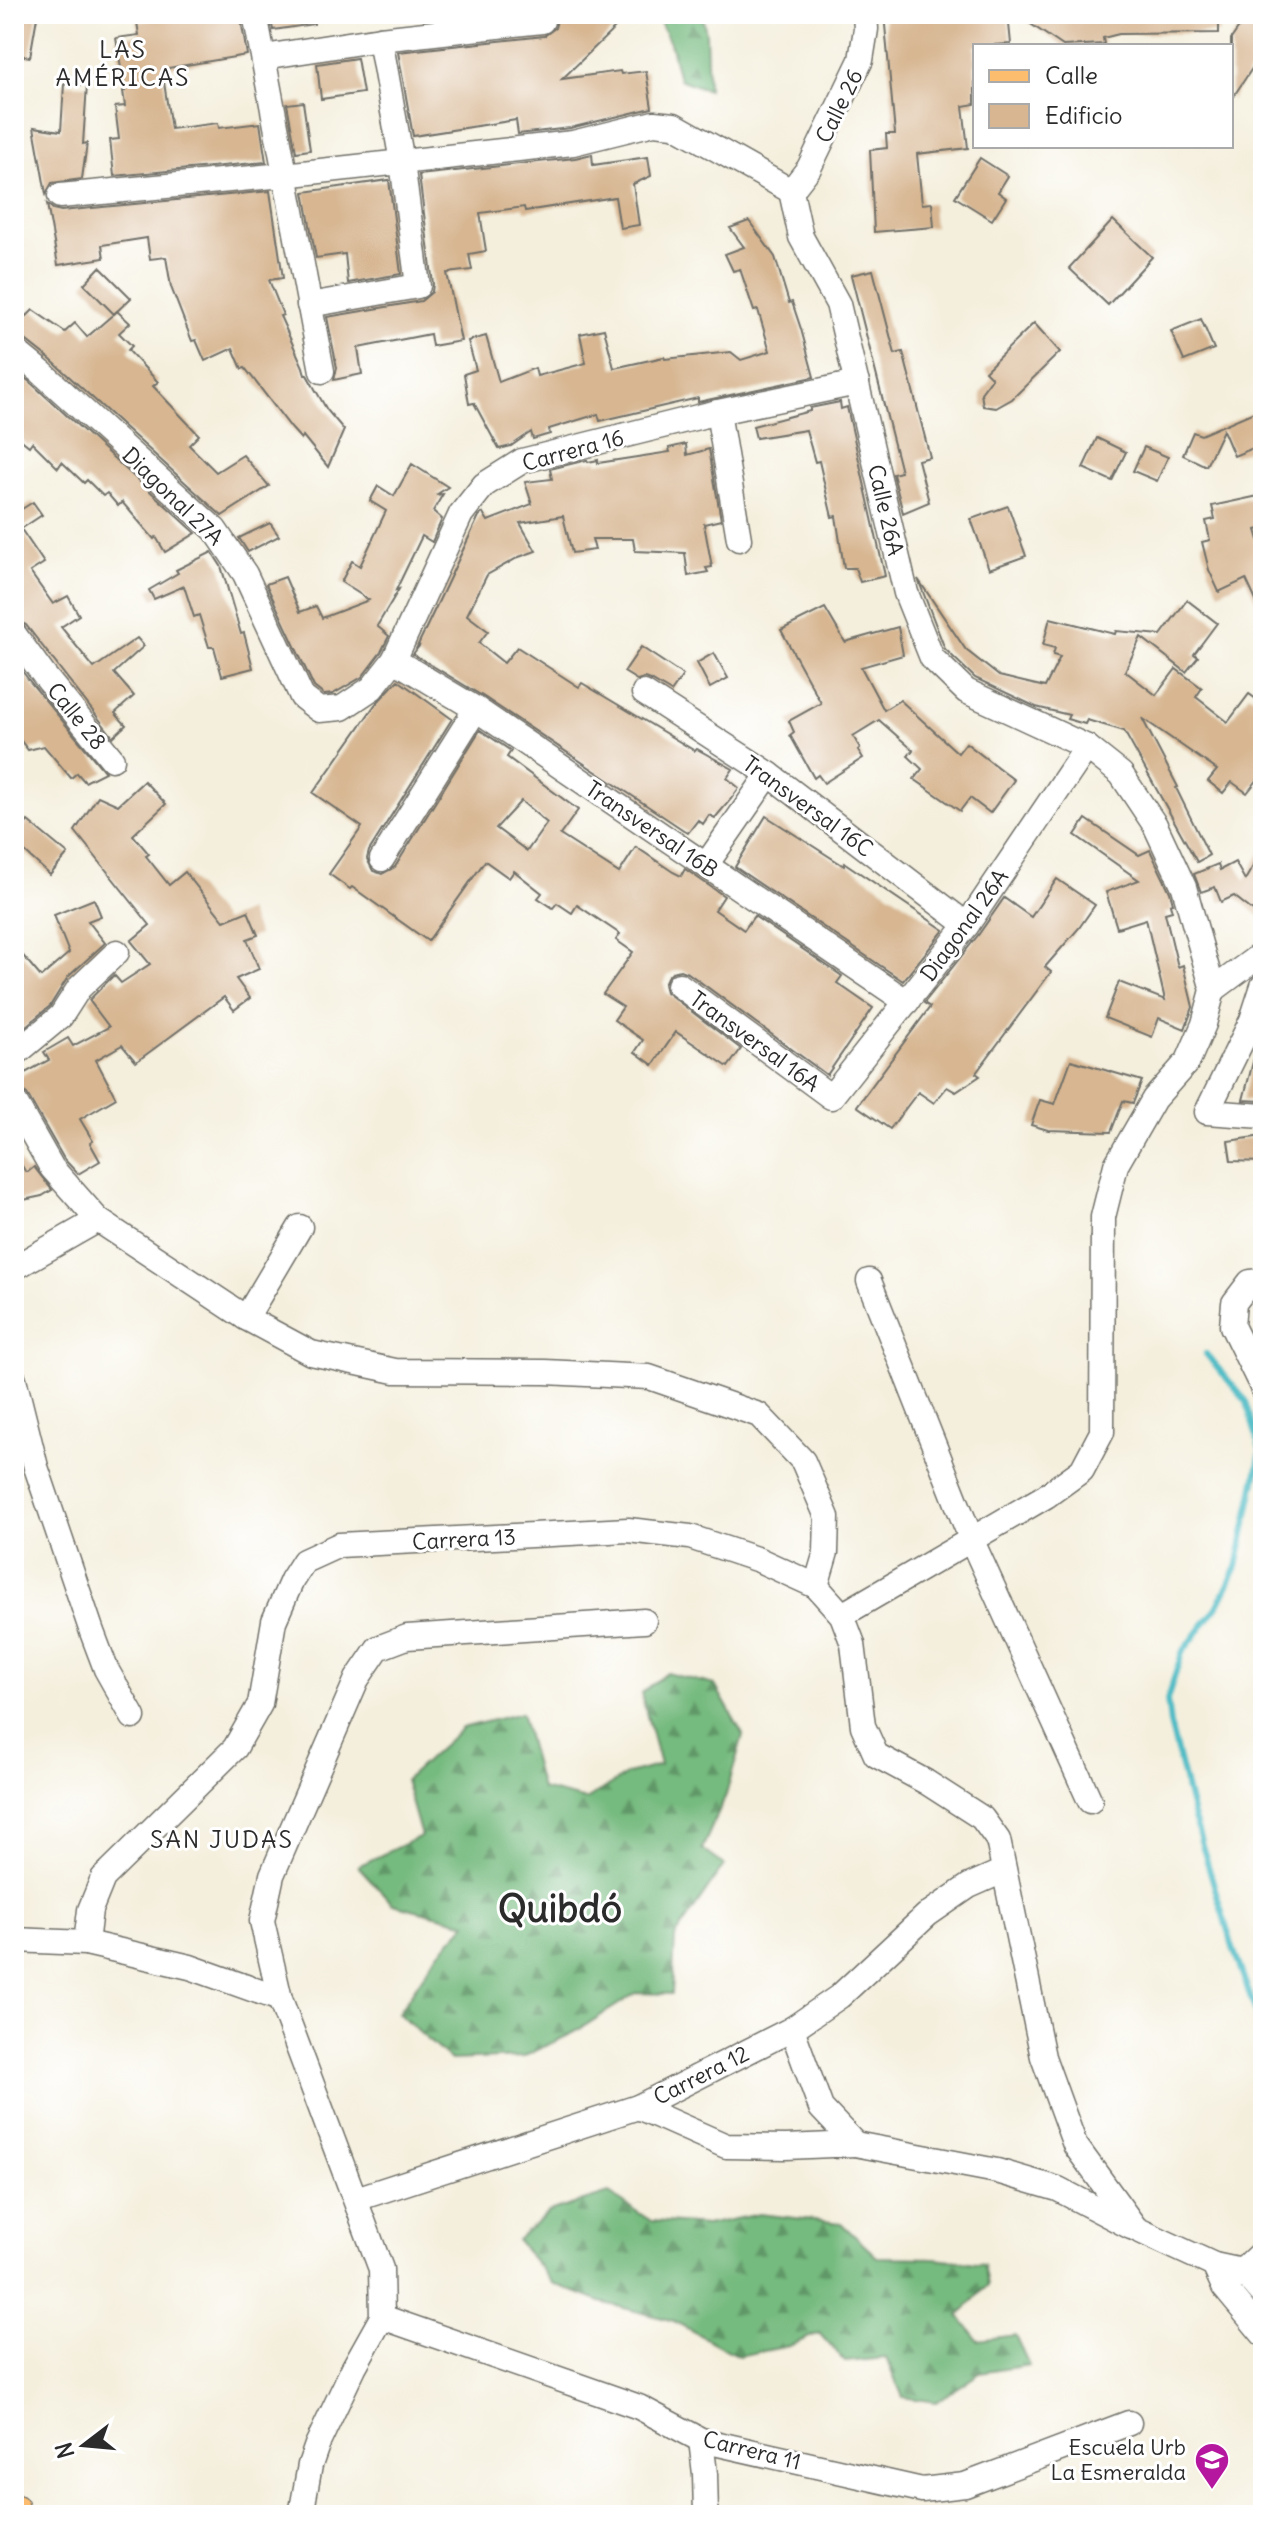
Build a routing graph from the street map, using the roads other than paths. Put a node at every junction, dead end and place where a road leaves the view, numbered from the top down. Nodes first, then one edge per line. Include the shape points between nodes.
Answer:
1 (255, 14) edge
2 (865, 14) edge
3 (542, 21) dead end
4 (380, 39) junction
5 (264, 57) junction
6 (402, 162) junction
7 (284, 175) junction
8 (791, 191) junction
9 (60, 196) dead end
10 (309, 305) junction
11 (14, 350) edge
12 (322, 371) dead end
13 (857, 383) junction
14 (718, 412) junction
15 (739, 539) dead end
16 (14, 634) edge
17 (394, 660) junction
18 (644, 693) dead end
19 (476, 709) junction
20 (319, 710) joint
21 (1087, 747) junction
22 (112, 759) dead end
23 (769, 774) junction
24 (382, 859) dead end
25 (706, 865) junction
26 (967, 925) junction
27 (117, 952) dead end
28 (1263, 953) edge
29 (679, 985) dead end
30 (1263, 986) edge
31 (1213, 990) junction
32 (907, 1002) junction
33 (14, 1055) edge
34 (831, 1097) joint
35 (14, 1101) edge
36 (1263, 1116) edge
37 (98, 1220) junction
38 (300, 1227) dead end
39 (14, 1268) edge
40 (1263, 1280) edge
41 (869, 1281) dead end
42 (246, 1318) junction
43 (14, 1379) edge
44 (1263, 1389) edge
45 (972, 1541) junction
46 (816, 1586) junction
47 (842, 1615) junction
48 (644, 1621) dead end
49 (133, 1717) dead end
50 (1090, 1801) dead end
51 (1003, 1871) junction
52 (14, 1940) edge
53 (86, 1943) junction
54 (280, 1999) junction
55 (792, 2029) junction
56 (638, 2107) junction
57 (855, 2144) junction
58 (356, 2199) junction
59 (1136, 2229) junction
60 (1263, 2251) edge
61 (1227, 2274) junction
62 (1263, 2295) edge
63 (382, 2317) junction
64 (1263, 2334) edge
65 (1129, 2423) dead end
66 (701, 2440) junction
67 (14, 2509) edge
68 (15, 2515) edge
69 (301, 2515) edge
70 (706, 2515) edge

1 - 5 street
2 - 8 street, Calle 26 via 861,60 809,168
3 - 4 street
4 - 5 street
4 - 6 street
5 - 7 street
6 - 7 street
6 - 8 street via 573,143 654,123 674,125
6 - 10 street via 418,286
7 - 9 street
7 - 10 street
8 - 13 street, Calle 26A via 801,237 838,304
10 - 12 street
11 - 20 street, Diagonal 27A via 215,530 245,574 302,697
13 - 14 street, Carrera 16
13 - 21 street, Calle 26A via 906,593 932,658 966,691
14 - 15 street
14 - 17 street, Carrera 16 via 522,461 484,485 461,514
16 - 22 street, Calle 28
17 - 19 street, Transversal 16B
17 - 20 street, Carrera 16 via 372,688 342,708
18 - 23 street, Transversal 16C
19 - 24 street
19 - 25 street, Transversal 16B
21 - 26 street, Diagonal 26A
21 - 31 street, Calle 26A via 1121,774 1155,825 1184,887
23 - 25 street
23 - 26 street, Transversal 16C
25 - 32 street, Transversal 16B
26 - 32 street, Diagonal 26A
27 - 33 street via 79,988 61,1016
28 - 31 street
29 - 34 street, Transversal 16A
30 - 36 street via 1207,1112
31 - 45 street via 1188,1061 1154,1099 1116,1165 1109,1191 1103,1217 1102,1432 1082,1470
32 - 34 street, Diagonal 26A
35 - 37 street via 52,1168
37 - 39 street
37 - 42 street
38 - 42 street
40 - 44 street via 1250,1282 1234,1303 1232,1326
41 - 45 street
42 - 46 street via 311,1353 395,1371 649,1377 759,1415 803,1461 827,1517 826,1552
43 - 49 street via 36,1467 92,1632
45 - 47 street
45 - 50 street
46 - 47 street
46 - 53 street, Carrera 13 via 690,1537 628,1530 339,1545 304,1561 274,1621 260,1704 235,1748 103,1878 90,1910
47 - 51 street via 853,1644 863,1726 876,1755 982,1818 998,1840
48 - 54 street via 407,1637 378,1648 357,1679 272,1875 262,1921
51 - 55 street, Carrera 12 via 969,1886 927,1915 840,1996
51 - 59 street via 1043,2057 1075,2145
52 - 53 street
53 - 54 street via 190,1967
54 - 58 street
55 - 56 street, Carrera 12
55 - 57 street via 821,2108
56 - 57 street via 726,2146
56 - 58 street, Carrera 12
57 - 59 street via 997,2171 1058,2189
58 - 63 street via 381,2269
59 - 61 street
60 - 61 street
61 - 62 street
61 - 64 street
63 - 66 street, Carrera 11 via 639,2407
63 - 69 street via 317,2445
65 - 66 street, Carrera 11 via 965,2485 922,2490
66 - 70 street
67 - 68 main road

